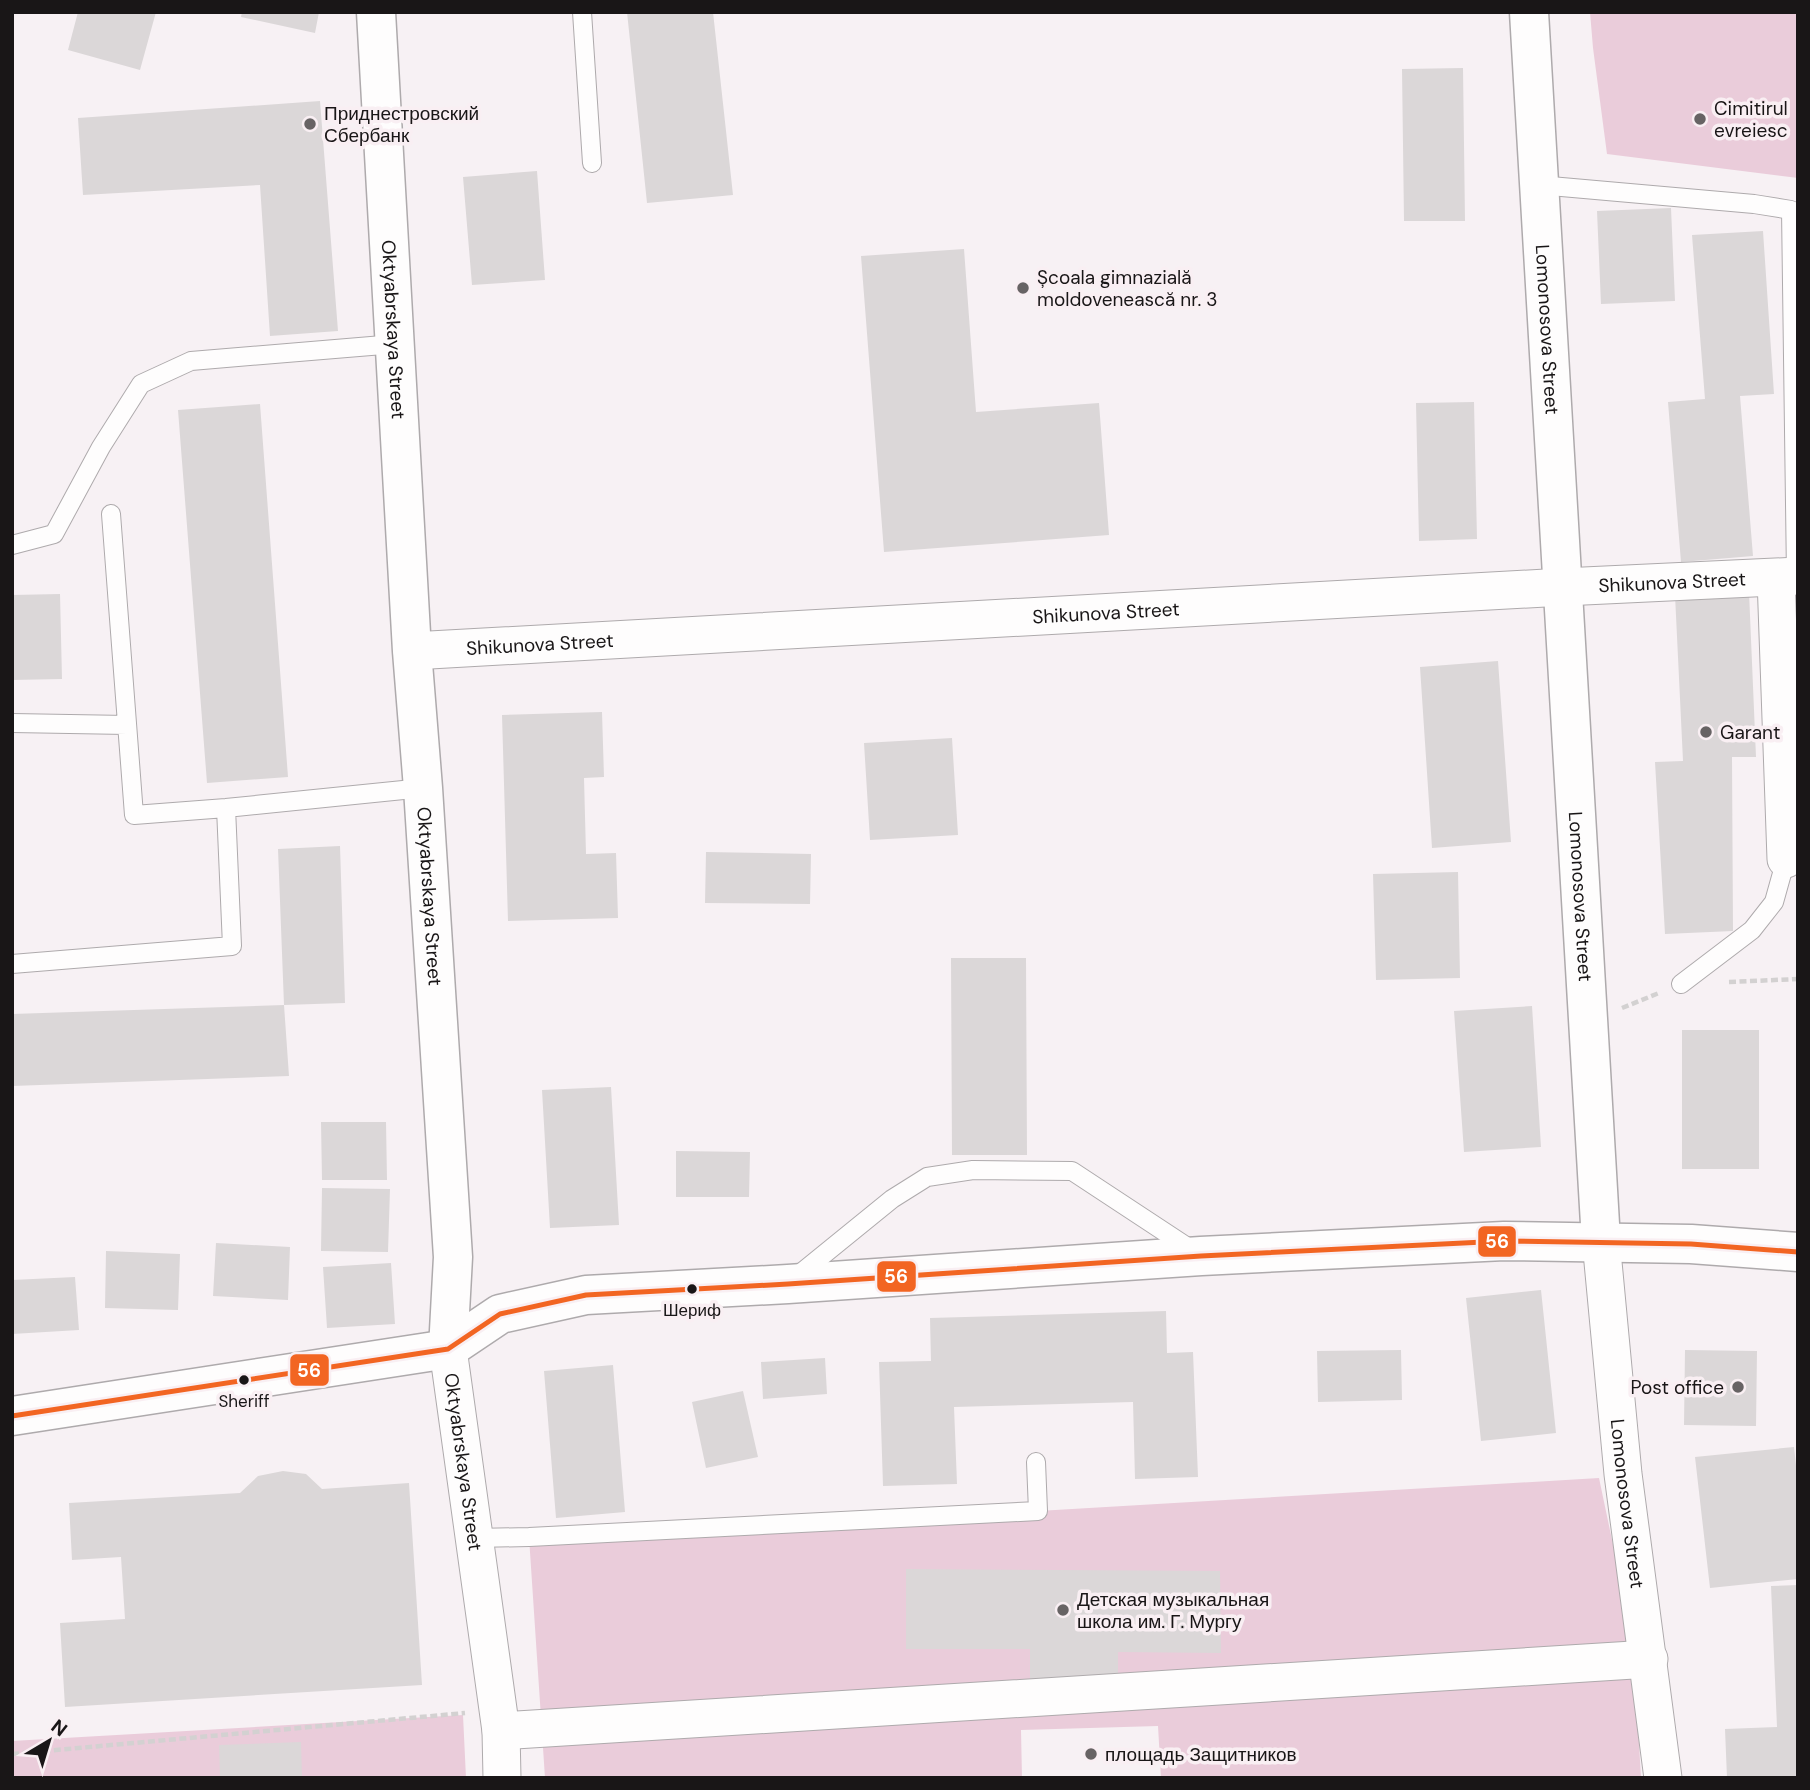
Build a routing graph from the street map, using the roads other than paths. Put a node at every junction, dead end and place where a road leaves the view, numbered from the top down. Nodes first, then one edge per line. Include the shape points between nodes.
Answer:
1 (376, 12) edge
2 (582, 12) edge
3 (1529, 12) edge
4 (592, 163) dead end
5 (1539, 185) junction
6 (395, 344) junction
7 (111, 514) dead end
8 (12, 545) edge
9 (1790, 577) edge
10 (1563, 587) junction
11 (412, 651) junction
12 (12, 723) edge
13 (127, 725) junction
14 (423, 788) junction
15 (226, 808) junction
16 (1790, 837) edge
17 (12, 964) edge
18 (1681, 984) dead end
19 (1601, 1241) junction
20 (1798, 1252) edge
21 (1201, 1256) junction
22 (788, 1284) junction
23 (448, 1349) junction
24 (12, 1416) edge
25 (1036, 1462) dead end
26 (474, 1538) junction
27 (1649, 1659) junction
28 (499, 1720) junction
29 (502, 1778) edge
30 (1663, 1778) edge

1 - 6 street, Oktyabrskaya Street
2 - 4 lane
3 - 5 street, Lomonosova Street
5 - 9 lane via 1791,210
5 - 10 street, Lomonosova Street
6 - 8 lane via 191,361 141,384 54,534
6 - 11 street, Oktyabrskaya Street
7 - 13 lane
9 - 10 street, Shikunova Street
9 - 16 street
10 - 11 street, Shikunova Street
10 - 19 street, Lomonosova Street
11 - 14 street, Oktyabrskaya Street
12 - 13 lane
13 - 15 lane via 134,815
14 - 15 lane
14 - 23 street, Oktyabrskaya Street via 453,1257
15 - 17 lane via 232,946
16 - 18 lane via 1774,902 1752,930
19 - 20 street
19 - 21 street via 1504,1241
19 - 27 street, Lomonosova Street via 1623,1474
21 - 22 street
21 - 22 lane via 1072,1171 973,1170 927,1177 892,1199
22 - 23 street via 586,1295 500,1314
23 - 24 street
23 - 26 street, Oktyabrskaya Street
25 - 26 lane via 1038,1511
26 - 28 street, Oktyabrskaya Street
27 - 28 street
27 - 30 street, Lomonosova Street
28 - 29 street, Oktyabrskaya Street

